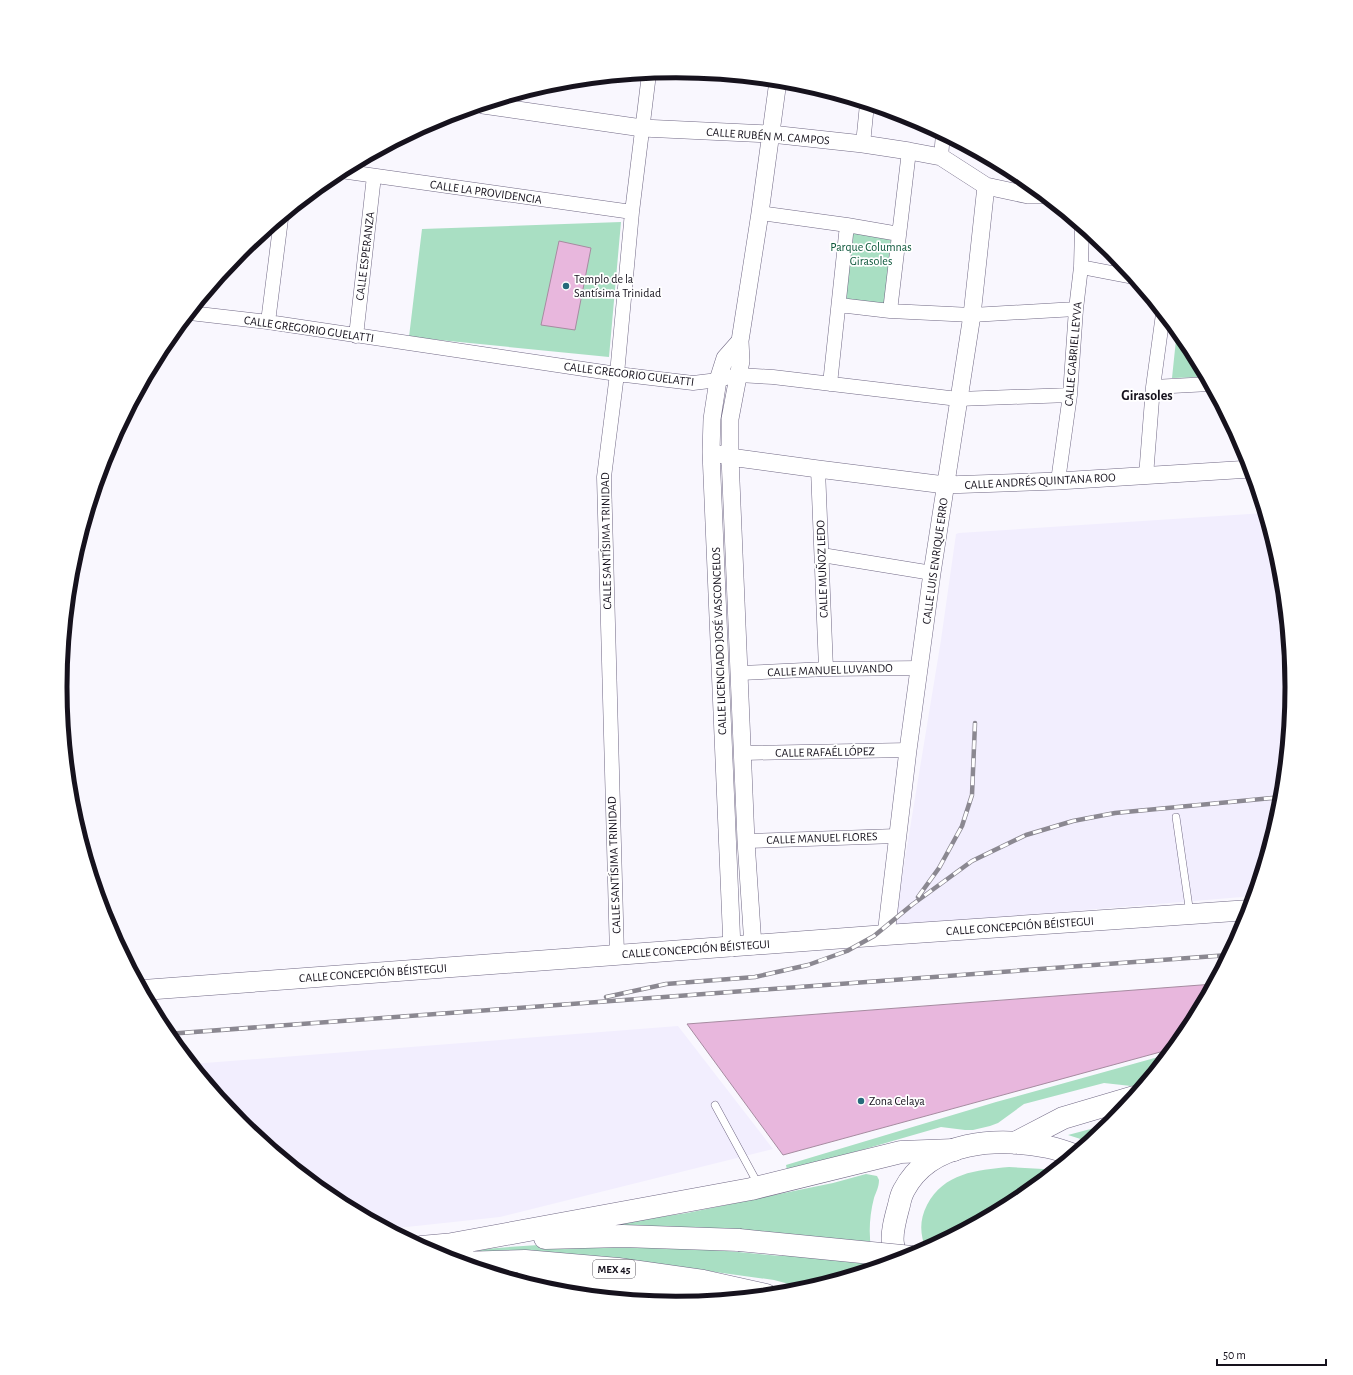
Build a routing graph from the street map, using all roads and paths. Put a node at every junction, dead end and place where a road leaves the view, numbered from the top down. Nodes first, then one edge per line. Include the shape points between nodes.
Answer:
1 (649, 79) edge
2 (777, 87) edge
3 (493, 106) edge
4 (867, 108) edge
5 (642, 128) junction
6 (770, 134) junction
7 (942, 139) edge
8 (863, 144) junction
9 (909, 151) junction
10 (941, 157) junction
11 (352, 173) edge
12 (374, 176) junction
13 (986, 186) junction
14 (1034, 195) edge
15 (632, 212) junction
16 (760, 213) junction
17 (280, 225) edge
18 (847, 225) junction
19 (1082, 233) edge
20 (899, 234) junction
21 (1081, 267) junction
22 (1124, 274) edge
23 (839, 305) junction
24 (1076, 309) junction
25 (890, 311) junction
26 (195, 314) edge
27 (972, 315) junction
28 (1162, 319) edge
29 (268, 322) junction
30 (356, 336) junction
31 (740, 341) junction
32 (617, 374) junction
33 (738, 375) junction
34 (718, 380) junction
35 (830, 384) junction
36 (1205, 384) edge
37 (1153, 387) junction
38 (1070, 395) junction
39 (958, 399) junction
40 (711, 452) junction
41 (730, 457) junction
42 (818, 469) junction
43 (1246, 469) edge
44 (1146, 476) junction
45 (1058, 482) junction
46 (945, 485) junction
47 (822, 555) junction
48 (932, 573) junction
49 (920, 668) junction
50 (826, 669) junction
51 (740, 673) junction
52 (908, 750) junction
53 (743, 753) junction
54 (1176, 817) dead end
55 (897, 836) junction
56 (746, 840) junction
57 (1244, 910) edge
58 (1190, 914) junction
59 (886, 935) junction
60 (753, 946) junction
61 (732, 948) junction
62 (616, 955) junction
63 (148, 990) edge
64 (1125, 1100) edge
65 (716, 1105) dead end
66 (1015, 1143) junction
67 (954, 1150) junction
68 (1069, 1153) edge
69 (759, 1187) junction
70 (442, 1251) edge
71 (456, 1253) edge
72 (896, 1256) edge
73 (898, 1256) edge
74 (556, 1284) edge
75 (754, 1292) edge
76 (667, 1297) edge

1 - 5 street, CALLE SANTÍSIMA TRINIDAD
2 - 6 street, CALLE LICENCIADO JOSÉ VASCONCELOS
3 - 5 street, CALLE RUBÉN M. CAMPOS
4 - 8 street
5 - 6 street, CALLE RUBÉN M. CAMPOS
5 - 15 street, CALLE SANTÍSIMA TRINIDAD
6 - 8 street, CALLE RUBÉN M. CAMPOS
6 - 16 street, CALLE LICENCIADO JOSÉ VASCONCELOS
7 - 10 street
8 - 9 street, CALLE RUBÉN M. CAMPOS
9 - 10 street, CALLE RUBÉN M. CAMPOS
9 - 20 street
10 - 13 street, CALLE RUBÉN M. CAMPOS
11 - 12 street, CALLE LA PROVIDENCIA
12 - 15 street, CALLE LA PROVIDENCIA
12 - 30 street, CALLE ESPERANZA
13 - 14 street, CALLE RUBÉN M. CAMPOS
13 - 27 street, CALLE LUIS ENRIQUE ERRO
15 - 32 street, CALLE SANTÍSIMA TRINIDAD
16 - 18 street
16 - 31 street, CALLE LICENCIADO JOSÉ VASCONCELOS
17 - 29 street
18 - 20 street
18 - 23 street
19 - 21 street, CALLE GABRIEL LEYVA
20 - 25 street
21 - 22 street
21 - 24 street, CALLE GABRIEL LEYVA
23 - 25 street
23 - 35 street
24 - 27 street
24 - 38 street, CALLE GABRIEL LEYVA
25 - 27 street
26 - 29 street, CALLE GREGORIO GUELATTI
27 - 39 street, CALLE LUIS ENRIQUE ERRO
28 - 37 street
29 - 30 street, CALLE GREGORIO GUELATTI
30 - 32 street, CALLE GREGORIO GUELATTI
31 - 33 street, CALLE LICENCIADO JOSÉ VASCONCELOS via 741,361
31 - 34 street, CALLE LICENCIADO JOSÉ VASCONCELOS via 725,358
32 - 34 street, CALLE GREGORIO GUELATTI via 693,383
32 - 62 street, CALLE SANTÍSIMA TRINIDAD via 604,477
33 - 34 street, CALLE GREGORIO GUELATTI
33 - 35 street, CALLE GREGORIO GUELATTI
33 - 41 street, CALLE LICENCIADO JOSÉ VASCONCELOS via 730,419
34 - 40 street, CALLE LICENCIADO JOSÉ VASCONCELOS via 712,419
35 - 39 street, CALLE GREGORIO GUELATTI
36 - 37 street
37 - 44 street
38 - 39 street, CALLE GREGORIO GUELATTI
38 - 45 street, CALLE GABRIEL LEYVA
39 - 46 street, CALLE LUIS ENRIQUE ERRO
40 - 41 street, CALLE ANDRÉS QUINTANA ROO
40 - 61 street, CALLE LICENCIADO JOSÉ VASCONCELOS
41 - 42 street, CALLE ANDRÉS QUINTANA ROO
41 - 51 street, CALLE LICENCIADO JOSÉ VASCONCELOS
42 - 46 street, CALLE ANDRÉS QUINTANA ROO
42 - 47 street, CALLE MUÑOZ LEDO
43 - 44 street, CALLE ANDRÉS QUINTANA ROO
44 - 45 street, CALLE ANDRÉS QUINTANA ROO
45 - 46 street, CALLE ANDRÉS QUINTANA ROO
46 - 48 street, CALLE LUIS ENRIQUE ERRO
47 - 48 street
47 - 50 street, CALLE MUÑOZ LEDO
48 - 49 street, CALLE LUIS ENRIQUE ERRO
49 - 50 street, CALLE MANUEL LUVANDO
49 - 52 street, CALLE LUIS ENRIQUE ERRO
50 - 51 street, CALLE MANUEL LUVANDO
51 - 53 street, CALLE LICENCIADO JOSÉ VASCONCELOS
52 - 53 street, CALLE RAFAÉL LÓPEZ
52 - 55 street, CALLE LUIS ENRIQUE ERRO
53 - 56 street, CALLE LICENCIADO JOSÉ VASCONCELOS
54 - 58 lane
55 - 56 street, CALLE MANUEL FLORES
55 - 59 street, CALLE LUIS ENRIQUE ERRO
56 - 60 street, CALLE LICENCIADO JOSÉ VASCONCELOS
57 - 58 main road, CALLE CONCEPCIÓN BÉISTEGUI
58 - 59 main road, CALLE CONCEPCIÓN BÉISTEGUI
59 - 60 main road, CALLE CONCEPCIÓN BÉISTEGUI
60 - 61 main road, CALLE CONCEPCIÓN BÉISTEGUI
61 - 62 main road, CALLE CONCEPCIÓN BÉISTEGUI
62 - 63 main road, CALLE CONCEPCIÓN BÉISTEGUI
64 - 66 main road via 1064,1118
65 - 69 lane
66 - 67 main road via 976,1144
66 - 68 main road via 1048,1147
67 - 69 main road via 901,1152
67 - 72 main road via 930,1160 916,1172 903,1191 892,1243
69 - 71 main road
70 - 71 main road
71 - 73 main road, bridge via 563,1237 623,1236 739,1240
71 - 75 main road, MEX 45 via 618,1269 703,1281
74 - 76 main road, MEX 45 via 616,1289

